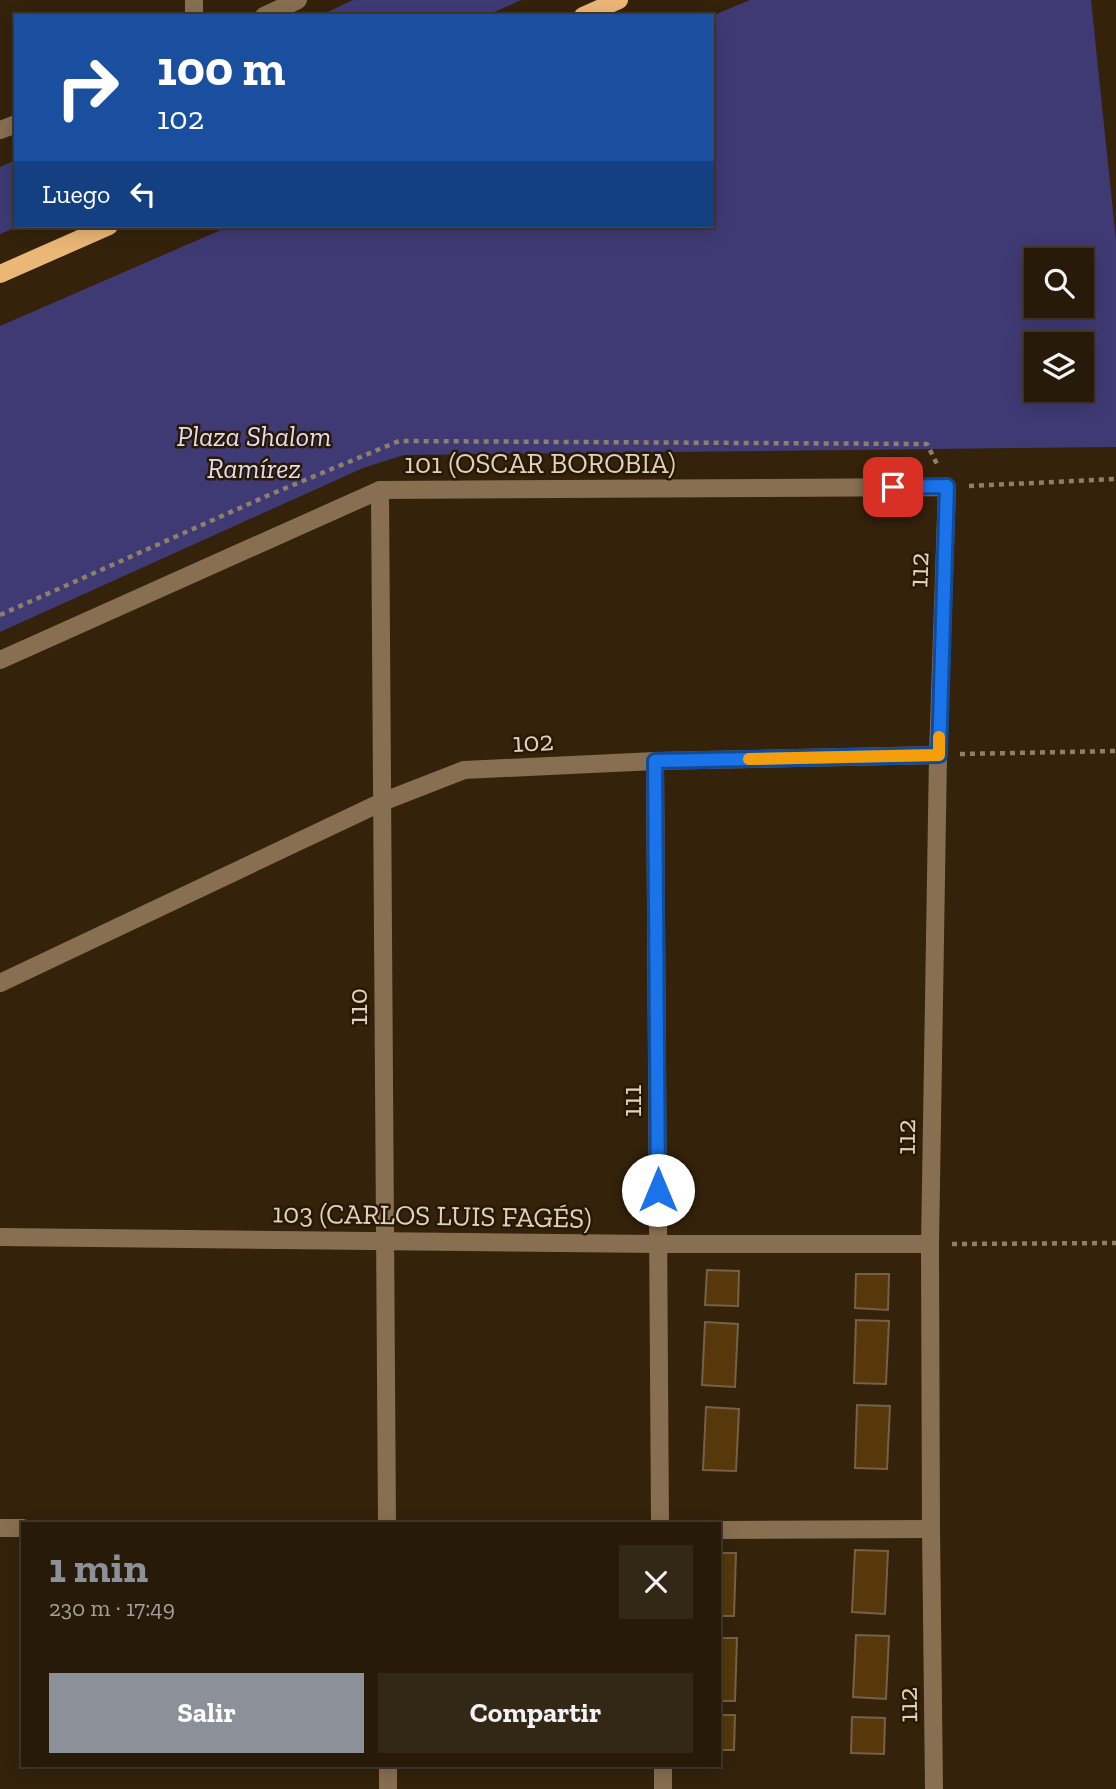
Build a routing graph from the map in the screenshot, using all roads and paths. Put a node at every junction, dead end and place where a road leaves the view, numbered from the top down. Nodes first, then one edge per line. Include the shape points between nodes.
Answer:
1 (298, 0) edge
2 (619, 0) edge
3 (268, 14) edge
4 (588, 14) edge
5 (104, 228) edge
6 (0, 274) edge
7 (1116, 480) edge
8 (947, 486) junction
9 (380, 490) junction
10 (0, 660) edge
11 (1116, 751) edge
12 (939, 755) junction
13 (655, 761) junction
14 (382, 802) junction
15 (0, 983) edge
16 (0, 1237) edge
17 (385, 1241) junction
18 (1116, 1243) edge
19 (658, 1244) junction
20 (930, 1244) junction
21 (387, 1522) edge
22 (660, 1522) edge
23 (0, 1528) edge
24 (21, 1528) edge
25 (931, 1529) junction
26 (721, 1530) edge
27 (388, 1767) edge
28 (663, 1767) edge
29 (388, 1789) edge
30 (663, 1789) edge
31 (934, 1789) edge

1 - 3 street
2 - 4 main road
5 - 6 main road
7 - 8 path
8 - 9 street, 101 (OSCAR BOROBIA)
8 - 12 street, 112
9 - 10 street, 101 (OSCAR BOROBIA)
9 - 14 street, 110
11 - 12 path
12 - 13 street, 102
12 - 20 street, 112
13 - 14 street, 102 via 464,770
13 - 19 street, 111
14 - 15 street, 102
14 - 17 street, 110
16 - 17 street, 103 (CARLOS LUIS FAGÉS)
17 - 19 street, 103 (CARLOS LUIS FAGÉS)
17 - 21 street, 110
18 - 20 path
19 - 20 street, 103 (CARLOS LUIS FAGÉS)
19 - 22 street, 111
20 - 25 street, 112
23 - 24 street
25 - 26 street
25 - 31 street, 112
27 - 29 street
28 - 30 street

